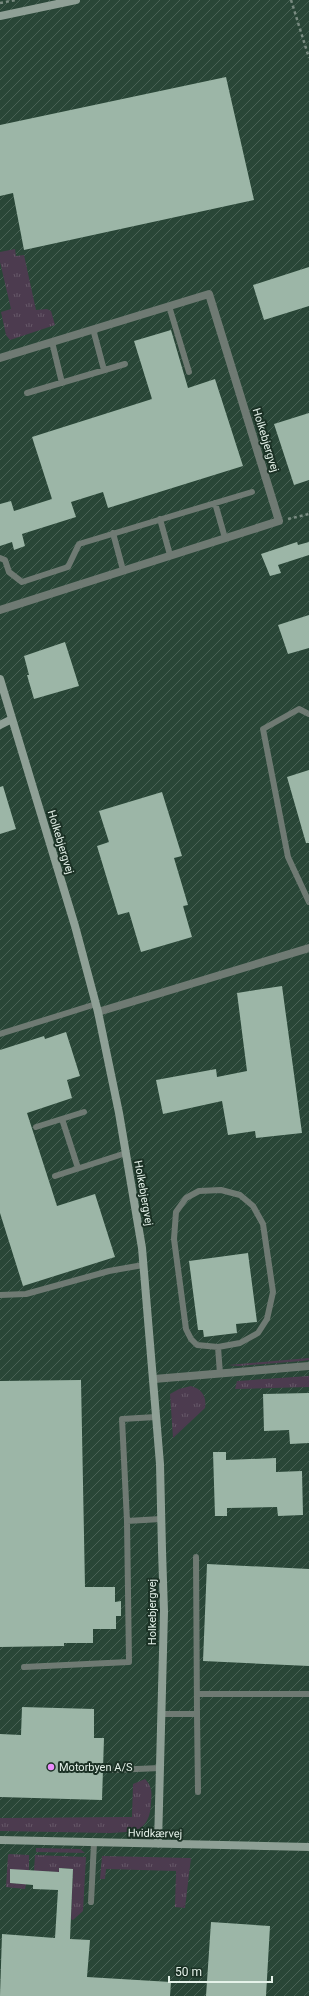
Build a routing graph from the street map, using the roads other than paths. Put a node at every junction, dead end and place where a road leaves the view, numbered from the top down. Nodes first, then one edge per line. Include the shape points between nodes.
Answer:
1 (76, 0) edge
2 (0, 16) edge
3 (169, 306) junction
4 (93, 329) junction
5 (52, 342) junction
6 (0, 358) edge
7 (125, 364) dead end
8 (104, 370) junction
9 (189, 372) dead end
10 (62, 383) junction
11 (28, 394) dead end
12 (252, 492) dead end
13 (215, 503) junction
14 (160, 519) junction
15 (113, 534) junction
16 (225, 538) junction
17 (170, 555) junction
18 (0, 558) edge
19 (123, 570) junction
20 (0, 610) edge
21 (0, 679) edge
22 (309, 714) edge
23 (12, 719) junction
24 (0, 724) edge
25 (309, 902) edge
26 (309, 948) edge
27 (96, 1004) junction
28 (98, 1012) junction
29 (0, 1034) edge
30 (84, 1112) dead end
31 (62, 1119) junction
32 (36, 1127) dead end
33 (126, 1153) junction
34 (78, 1168) junction
35 (55, 1176) dead end
36 (143, 1264) junction
37 (0, 1295) edge
38 (218, 1347) junction
39 (309, 1366) edge
40 (220, 1374) junction
41 (154, 1379) junction
42 (156, 1417) junction
43 (161, 1519) junction
44 (127, 1521) junction
45 (196, 1557) dead end
46 (24, 1667) dead end
47 (197, 1694) junction
48 (309, 1694) edge
49 (161, 1714) junction
50 (197, 1714) junction
51 (160, 1768) junction
52 (114, 1770) dead end
53 (198, 1792) dead end
54 (0, 1840) edge
55 (94, 1843) junction
56 (158, 1844) junction
57 (309, 1847) edge
58 (91, 1902) dead end

1 - 2 street
3 - 4 street, Holkebjergvej
3 - 9 lane
3 - 16 street, Holkebjergvej via 209,294 279,521
4 - 5 street, Holkebjergvej
4 - 8 lane
5 - 6 street, Holkebjergvej
5 - 10 lane
7 - 8 lane
8 - 10 lane
10 - 11 lane
12 - 13 lane
13 - 14 lane
13 - 16 lane
14 - 15 lane
14 - 17 lane
15 - 18 lane via 79,544 68,567 22,582 9,572 5,560
15 - 19 lane
16 - 17 street
17 - 19 street
19 - 20 street
21 - 23 street, Holkebjergvej
22 - 25 lane via 299,709 262,730 288,856
23 - 24 street
23 - 27 street, Holkebjergvej
26 - 28 street
27 - 28 street, Holkebjergvej
27 - 29 lane
28 - 33 street, Holkebjergvej
30 - 31 lane
31 - 32 lane
31 - 34 lane
33 - 34 lane
33 - 36 street, Holkebjergvej
34 - 35 lane
36 - 37 lane via 26,1294
36 - 41 street, Holkebjergvej
38 - 38 lane via 240,1343 258,1333 267,1319 273,1292 263,1224 253,1206 240,1195 221,1190 199,1191 186,1198 176,1212 174,1240 186,1329 197,1345
38 - 40 lane
39 - 40 street
40 - 41 street
41 - 42 street, Holkebjergvej
42 - 43 street, Holkebjergvej
42 - 44 lane via 122,1419
43 - 44 lane
43 - 49 street, Holkebjergvej via 164,1612
44 - 46 lane via 129,1662
45 - 47 lane
47 - 48 lane
47 - 50 lane
49 - 50 lane
49 - 51 street, Holkebjergvej
50 - 53 lane
51 - 52 lane
51 - 56 street, Holkebjergvej
54 - 55 street, Hvidkærvej
55 - 56 street, Hvidkærvej
55 - 58 lane
56 - 57 street, Hvidkærvej

